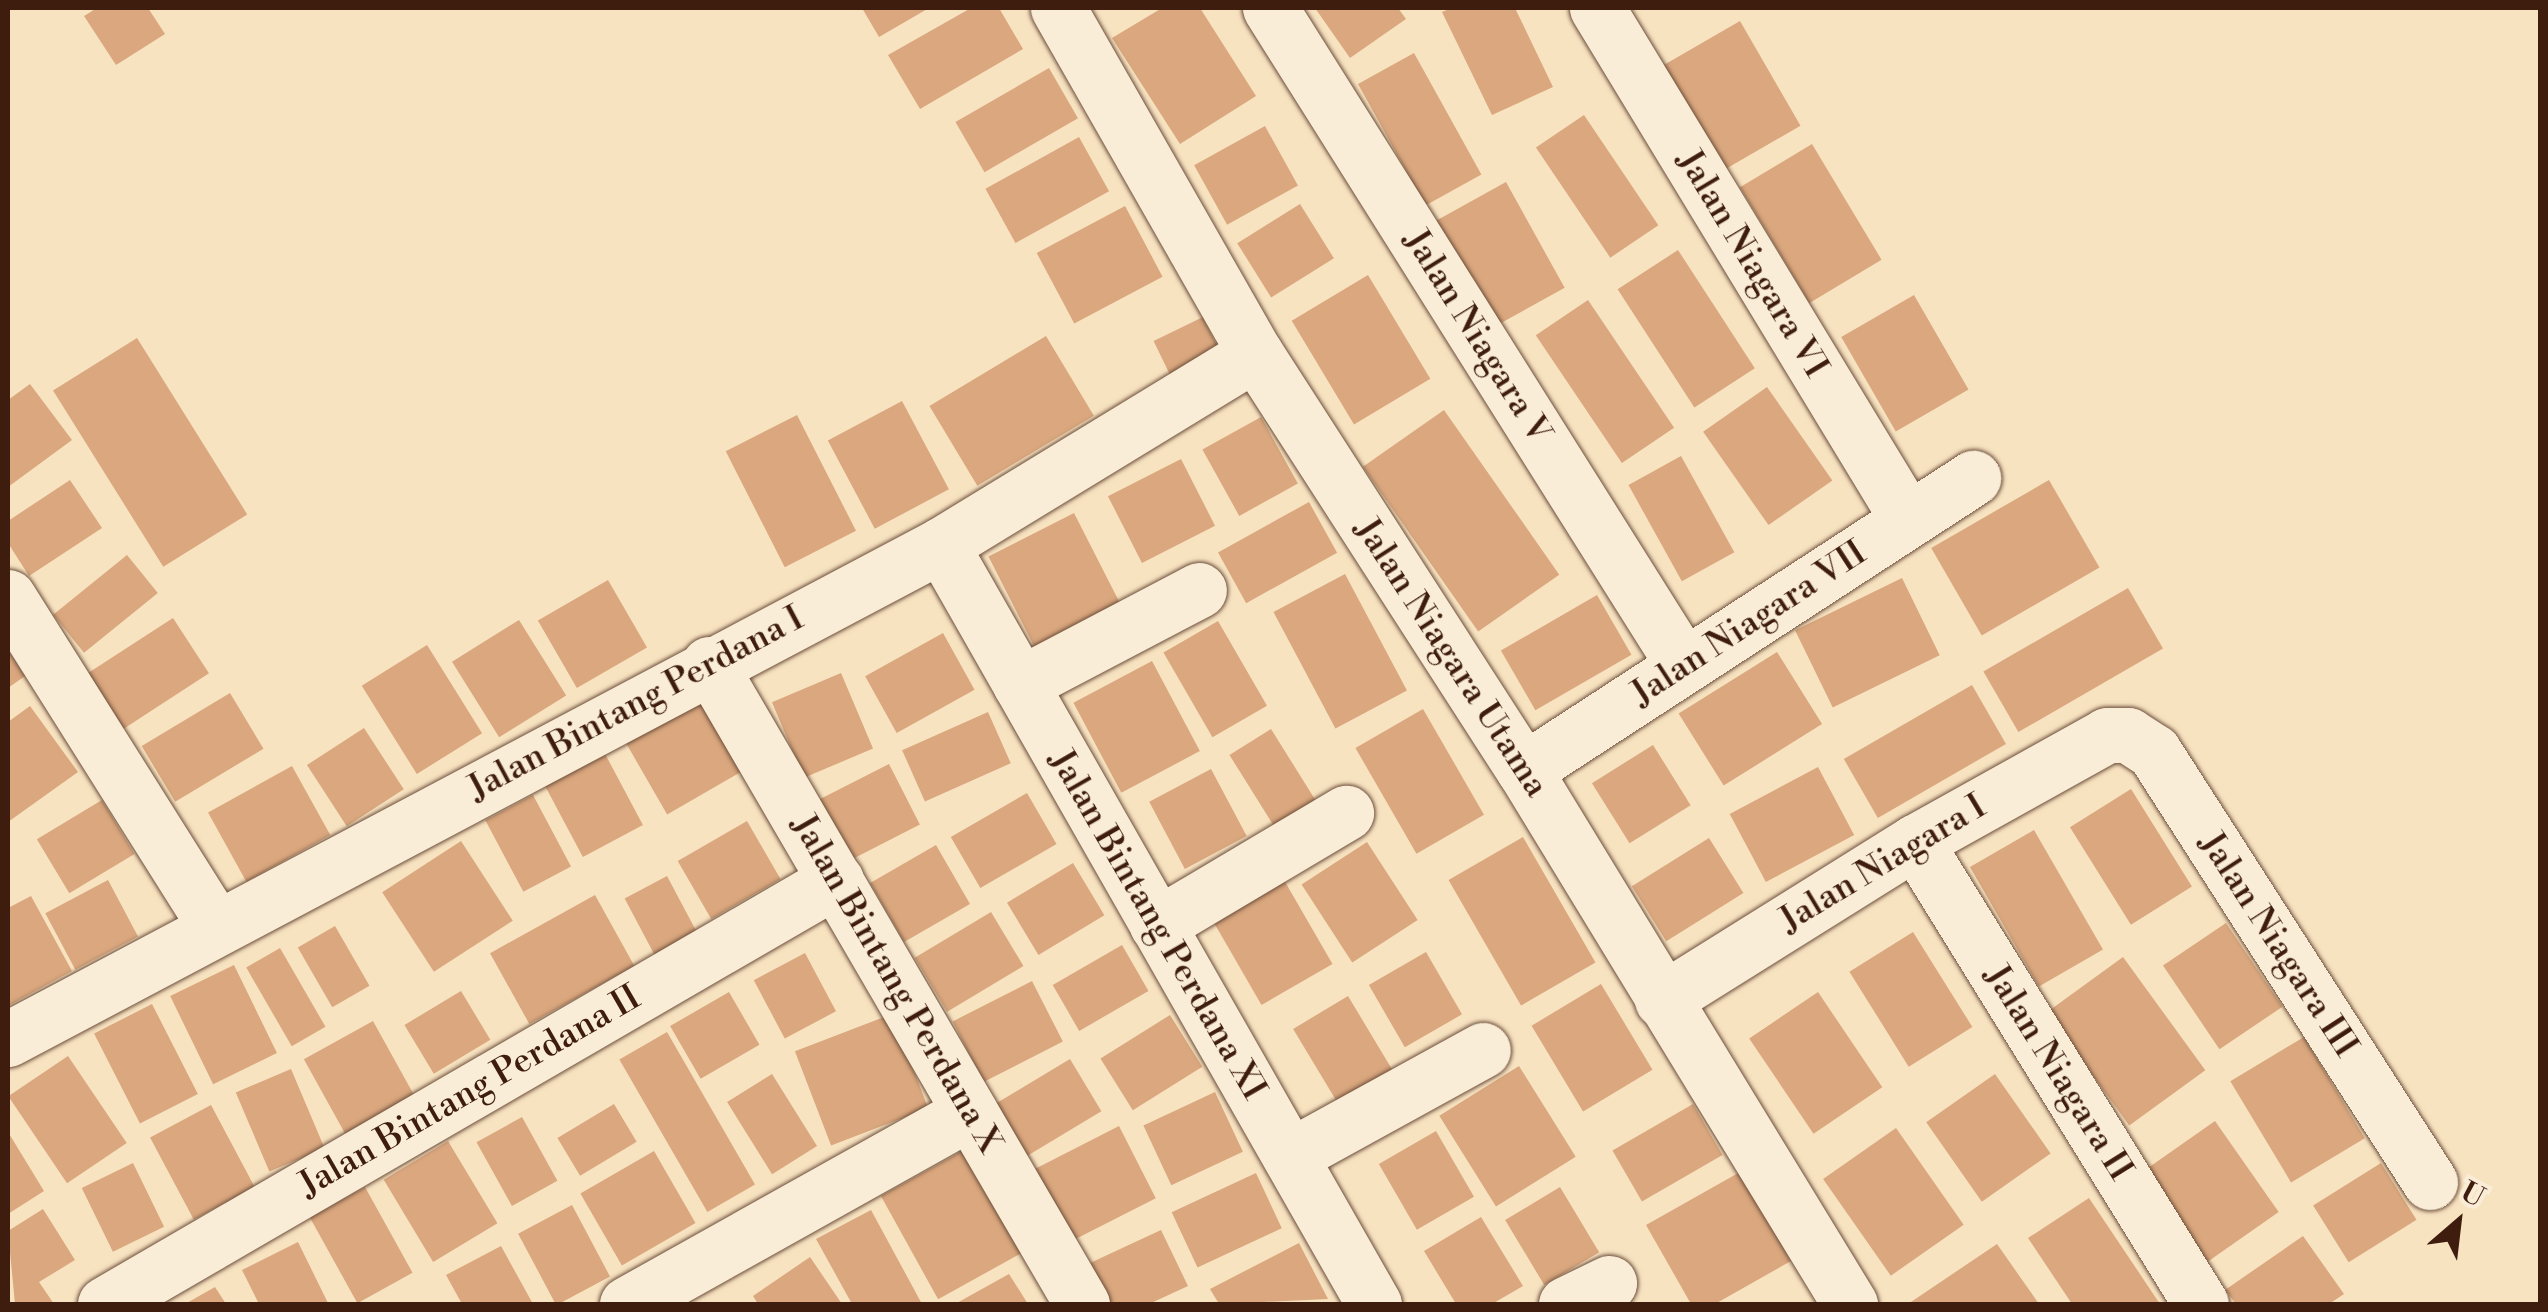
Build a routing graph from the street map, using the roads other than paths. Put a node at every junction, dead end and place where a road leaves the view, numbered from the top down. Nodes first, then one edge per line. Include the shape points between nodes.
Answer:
1 (1058, 8) edge
2 (1270, 8) edge
3 (1597, 8) edge
4 (1255, 354) junction
5 (1973, 478) dead end
6 (1908, 520) junction
7 (941, 544) junction
8 (1199, 590) dead end
9 (8, 597) edge
10 (709, 664) junction
11 (1684, 666) junction
12 (1020, 684) junction
13 (2107, 734) joint
14 (1524, 770) junction
15 (1346, 813) dead end
16 (1915, 842) junction
17 (836, 880) junction
18 (1157, 925) junction
19 (216, 927) junction
20 (1662, 1000) junction
21 (8, 1039) edge
22 (1483, 1050) dead end
23 (970, 1112) junction
24 (1290, 1156) junction
25 (2430, 1182) dead end
26 (104, 1304) edge
27 (627, 1304) edge
28 (1082, 1304) edge
29 (1374, 1304) edge
30 (1850, 1304) edge
31 (2201, 1304) edge

1 - 4 street, Jalan Niagara Utama
2 - 11 street, Jalan Niagara V
3 - 6 street, Jalan Niagara VI
4 - 7 street, Jalan Bintang Perdana I
4 - 14 street, Jalan Niagara Utama
5 - 6 street, Jalan Niagara VII
6 - 11 street, Jalan Niagara VII
7 - 10 street, Jalan Bintang Perdana I
7 - 12 street, Jalan Bintang Perdana XI
8 - 12 street
9 - 19 street
10 - 17 street, Jalan Bintang Perdana X
10 - 19 street, Jalan Bintang Perdana I
11 - 14 street, Jalan Niagara VII
12 - 18 street, Jalan Bintang Perdana XI
13 - 16 street, Jalan Niagara I
13 - 25 street, Jalan Niagara III via 2128,735 2154,752
14 - 20 street, Jalan Niagara Utama
15 - 18 street
16 - 20 street, Jalan Niagara I
16 - 31 street, Jalan Niagara II
17 - 23 street, Jalan Bintang Perdana X
17 - 26 street, Jalan Bintang Perdana II
18 - 24 street, Jalan Bintang Perdana XI
19 - 21 street, Jalan Bintang Perdana I
20 - 30 street, Jalan Niagara Utama
22 - 24 street
23 - 27 street
23 - 28 street, Jalan Bintang Perdana X
24 - 29 street, Jalan Bintang Perdana XI

